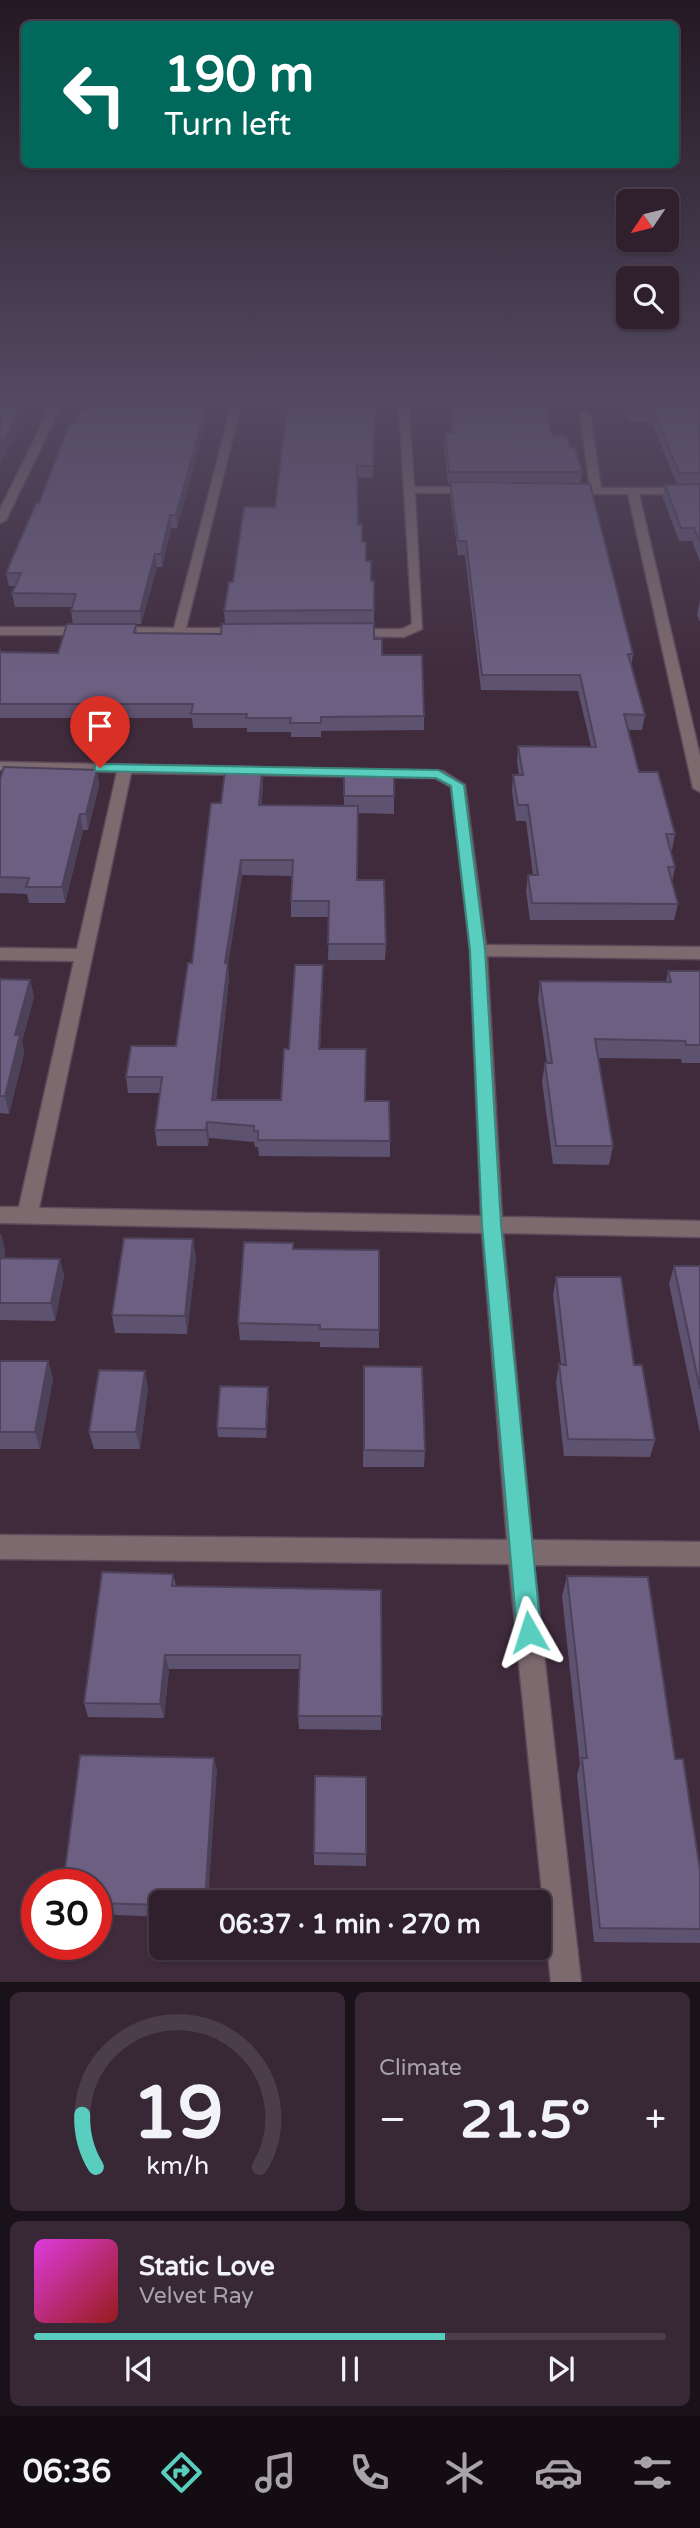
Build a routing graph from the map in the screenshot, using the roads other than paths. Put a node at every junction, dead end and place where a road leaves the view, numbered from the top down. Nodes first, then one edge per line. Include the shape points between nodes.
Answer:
1 (15, 488) edge
2 (215, 488) edge
3 (408, 490) joint
4 (489, 490) edge
5 (555, 491) edge
6 (596, 491) joint
7 (634, 491) junction
8 (700, 491) edge
9 (0, 520) edge
10 (0, 631) edge
11 (179, 632) junction
12 (258, 632) edge
13 (338, 632) edge
14 (0, 766) edge
15 (125, 768) junction
16 (698, 772) edge
17 (700, 788) edge
18 (478, 950) junction
19 (700, 953) edge
20 (0, 954) edge
21 (84, 955) junction
22 (0, 1215) edge
23 (27, 1216) junction
24 (492, 1225) junction
25 (700, 1228) edge
26 (0, 1547) edge
27 (520, 1551) junction
28 (700, 1554) edge
29 (566, 1982) edge

1 - 9 street
2 - 11 street
3 - 4 street
3 - 13 street via 418,626 404,632
5 - 6 street
6 - 7 street
7 - 8 street
7 - 16 street
10 - 11 street
11 - 12 street
14 - 15 street
15 - 18 street via 438,774 449,778 458,785
15 - 21 street
16 - 17 street
18 - 19 street
18 - 24 street
20 - 21 street
21 - 23 street
22 - 23 street
23 - 24 street
24 - 25 street
24 - 27 street
26 - 27 street
27 - 28 street
27 - 29 street

